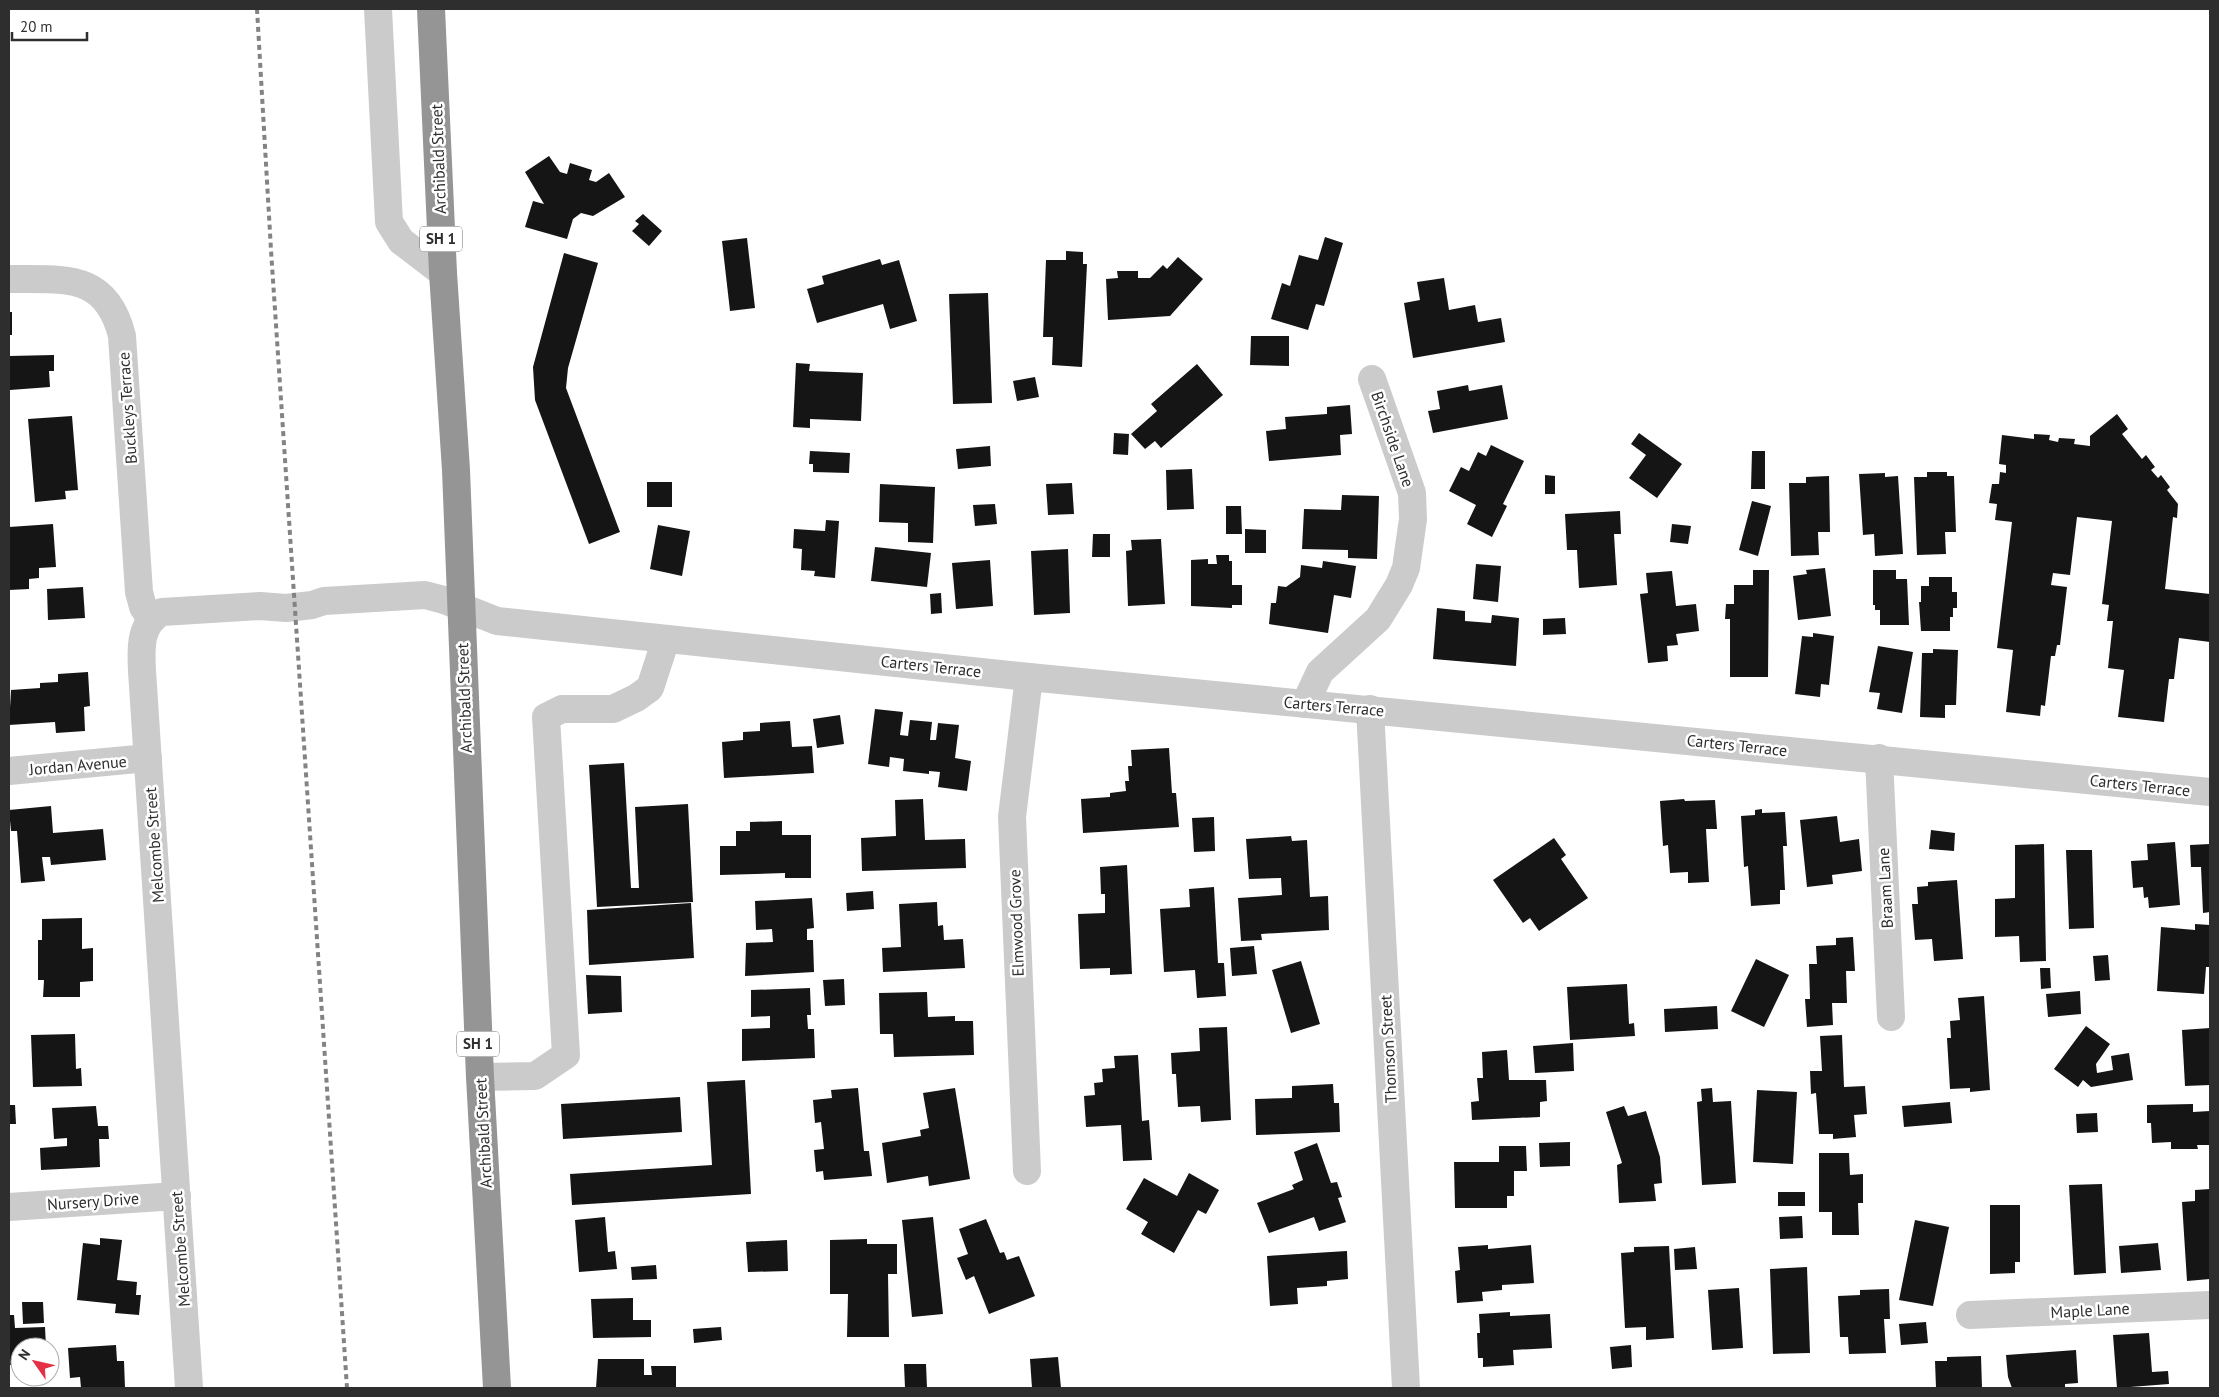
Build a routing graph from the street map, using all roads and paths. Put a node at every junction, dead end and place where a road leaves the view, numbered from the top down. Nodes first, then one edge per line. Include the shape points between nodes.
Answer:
1 (378, 9) edge
2 (431, 9) edge
3 (442, 273) junction
4 (9, 279) edge
5 (1372, 378) dead end
6 (461, 608) junction
7 (152, 619) junction
8 (666, 639) junction
9 (1029, 677) junction
10 (1305, 704) junction
11 (1370, 709) junction
12 (148, 758) junction
13 (1879, 758) junction
14 (9, 771) edge
15 (2210, 792) edge
16 (1891, 1017) dead end
17 (480, 1077) junction
18 (1027, 1171) dead end
19 (177, 1196) junction
20 (9, 1207) edge
21 (2210, 1304) edge
22 (1970, 1316) dead end
23 (189, 1388) edge
24 (497, 1388) edge
25 (1406, 1388) edge

1 - 3 street via 389,222 401,241
2 - 3 highway, Archibald Street / SH 1
3 - 6 highway, Archibald Street / SH 1 via 456,470
4 - 7 street, Buckleys Terrace via 81,283 105,298 119,323 139,592 143,607
5 - 10 street, Birchside Lane via 1412,494 1413,519 1406,568 1378,618 1320,672
6 - 7 street via 425,595 324,601 286,608 260,606 168,611
6 - 8 street, Carters Terrace via 497,621
6 - 17 highway, Archibald Street / SH 1
7 - 12 street, Melcombe Street via 141,641
8 - 9 street, Carters Terrace
8 - 17 street via 650,688 636,698 613,709 562,709 546,717 566,1055 535,1076
9 - 10 street, Carters Terrace
9 - 18 street, Elmwood Grove via 1012,817
10 - 11 street, Carters Terrace
11 - 13 street, Carters Terrace
11 - 25 street, Thomson Street
12 - 14 street, Jordan Avenue
12 - 19 street, Melcombe Street
13 - 15 street, Carters Terrace
13 - 16 street, Braam Lane
17 - 24 highway, Archibald Street / SH 1
19 - 20 street, Nursery Drive
19 - 23 street, Melcombe Street
21 - 22 street, Maple Lane

